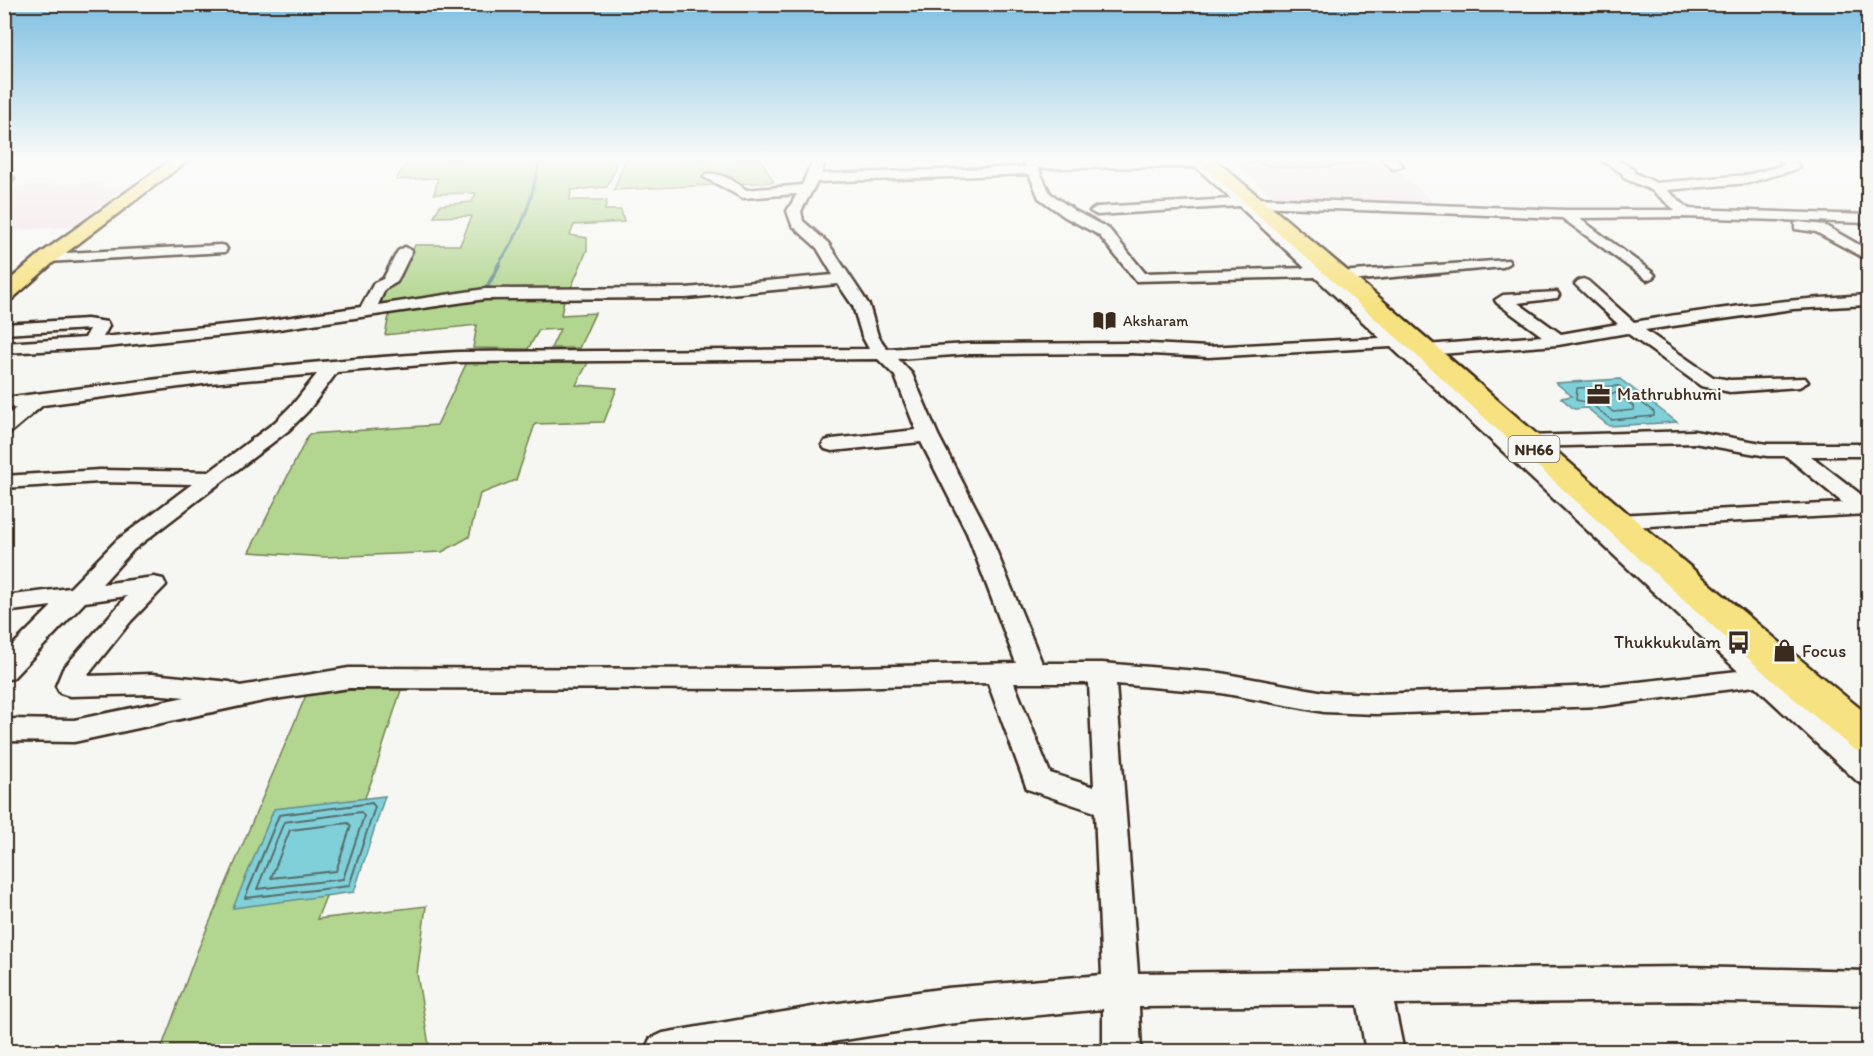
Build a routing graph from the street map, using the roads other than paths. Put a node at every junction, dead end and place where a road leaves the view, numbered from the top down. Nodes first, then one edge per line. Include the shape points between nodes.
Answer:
1 (116, 207) edge
2 (796, 207) edge
3 (1061, 207) edge
4 (1159, 207) edge
5 (1253, 207) edge
6 (1387, 207) edge
7 (1677, 207) edge
8 (1097, 211) dead end
9 (1683, 213) junction
10 (1565, 214) junction
11 (1767, 216) junction
12 (1869, 219) edge
13 (1839, 240) junction
14 (1869, 241) edge
15 (220, 249) dead end
16 (405, 251) dead end
17 (1869, 256) edge
18 (46, 258) junction
19 (1503, 263) dead end
20 (1330, 273) junction
21 (1647, 275) dead end
22 (842, 279) junction
23 (1583, 284) dead end
24 (1294, 286) dead end
25 (8, 290) edge
26 (1269, 290) dead end
27 (1551, 295) dead end
28 (1869, 300) edge
29 (367, 312) junction
30 (1630, 327) junction
31 (4, 329) edge
32 (1558, 340) junction
33 (92, 343) junction
34 (1413, 344) junction
35 (4, 348) edge
36 (880, 352) junction
37 (330, 367) junction
38 (1799, 382) dead end
39 (36, 401) junction
40 (4, 404) edge
41 (4, 428) edge
42 (928, 435) junction
43 (1526, 442) junction
44 (832, 445) dead end
45 (1869, 450) edge
46 (1792, 451) junction
47 (215, 478) junction
48 (4, 482) edge
49 (1868, 507) edge
50 (1617, 522) junction
51 (73, 596) junction
52 (4, 604) edge
53 (4, 670) edge
54 (1773, 672) junction
55 (998, 673) junction
56 (1102, 673) junction
57 (1033, 674) junction
58 (249, 694) junction
59 (1856, 715) edge
60 (4, 730) edge
61 (1869, 738) edge
62 (1869, 774) edge
63 (1110, 805) junction
64 (1372, 986) junction
65 (1869, 988) edge
66 (1121, 990) junction
67 (663, 1052) edge
68 (1122, 1052) edge
69 (1385, 1052) edge

1 - 18 main road
2 - 22 street via 797,222 823,246
3 - 20 street via 1104,232 1141,278
4 - 8 street
5 - 20 highway, NH66
6 - 10 street
7 - 9 street
9 - 10 street
9 - 11 street
10 - 21 street
11 - 12 street
11 - 13 street via 1791,226 1819,228
13 - 14 street
13 - 17 street
15 - 18 street
16 - 29 street via 389,282 379,286
18 - 25 main road
19 - 20 street
20 - 34 highway, NH66
22 - 29 street via 686,293 508,292
22 - 36 street via 861,306 870,336
23 - 30 street
24 - 26 street via 1272,285
27 - 32 street via 1503,300
28 - 30 street via 1792,304
29 - 33 street
30 - 32 street
30 - 38 street via 1707,382 1730,386
31 - 33 street via 74,323 101,326
32 - 34 street
33 - 35 street
34 - 36 street via 1208,352 1131,348
34 - 43 highway, NH66
34 - 54 street
36 - 37 street via 459,357
36 - 42 street via 903,374
37 - 39 street
37 - 47 street via 282,426
39 - 40 street
39 - 41 street
42 - 44 street
42 - 57 street via 978,533
43 - 46 street via 1694,437
43 - 50 highway, NH66
45 - 46 street
46 - 49 street via 1857,503
47 - 48 street via 100,476
47 - 51 street via 125,545
49 - 50 street
50 - 54 highway, NH66
51 - 52 street
51 - 53 street
51 - 58 street via 154,585 122,615 72,676 70,686 153,684
54 - 56 street via 1736,681 1602,696 1376,704 1324,702 1221,683
54 - 59 highway, NH66
54 - 62 street
55 - 57 street
55 - 58 street via 776,679 349,678
55 - 63 street via 1038,781
56 - 57 street
56 - 63 street
58 - 60 street via 74,731
59 - 61 highway, NH66
63 - 66 street
64 - 65 street via 1687,984
64 - 66 street
64 - 69 street
66 - 67 street via 947,1006
66 - 68 street

